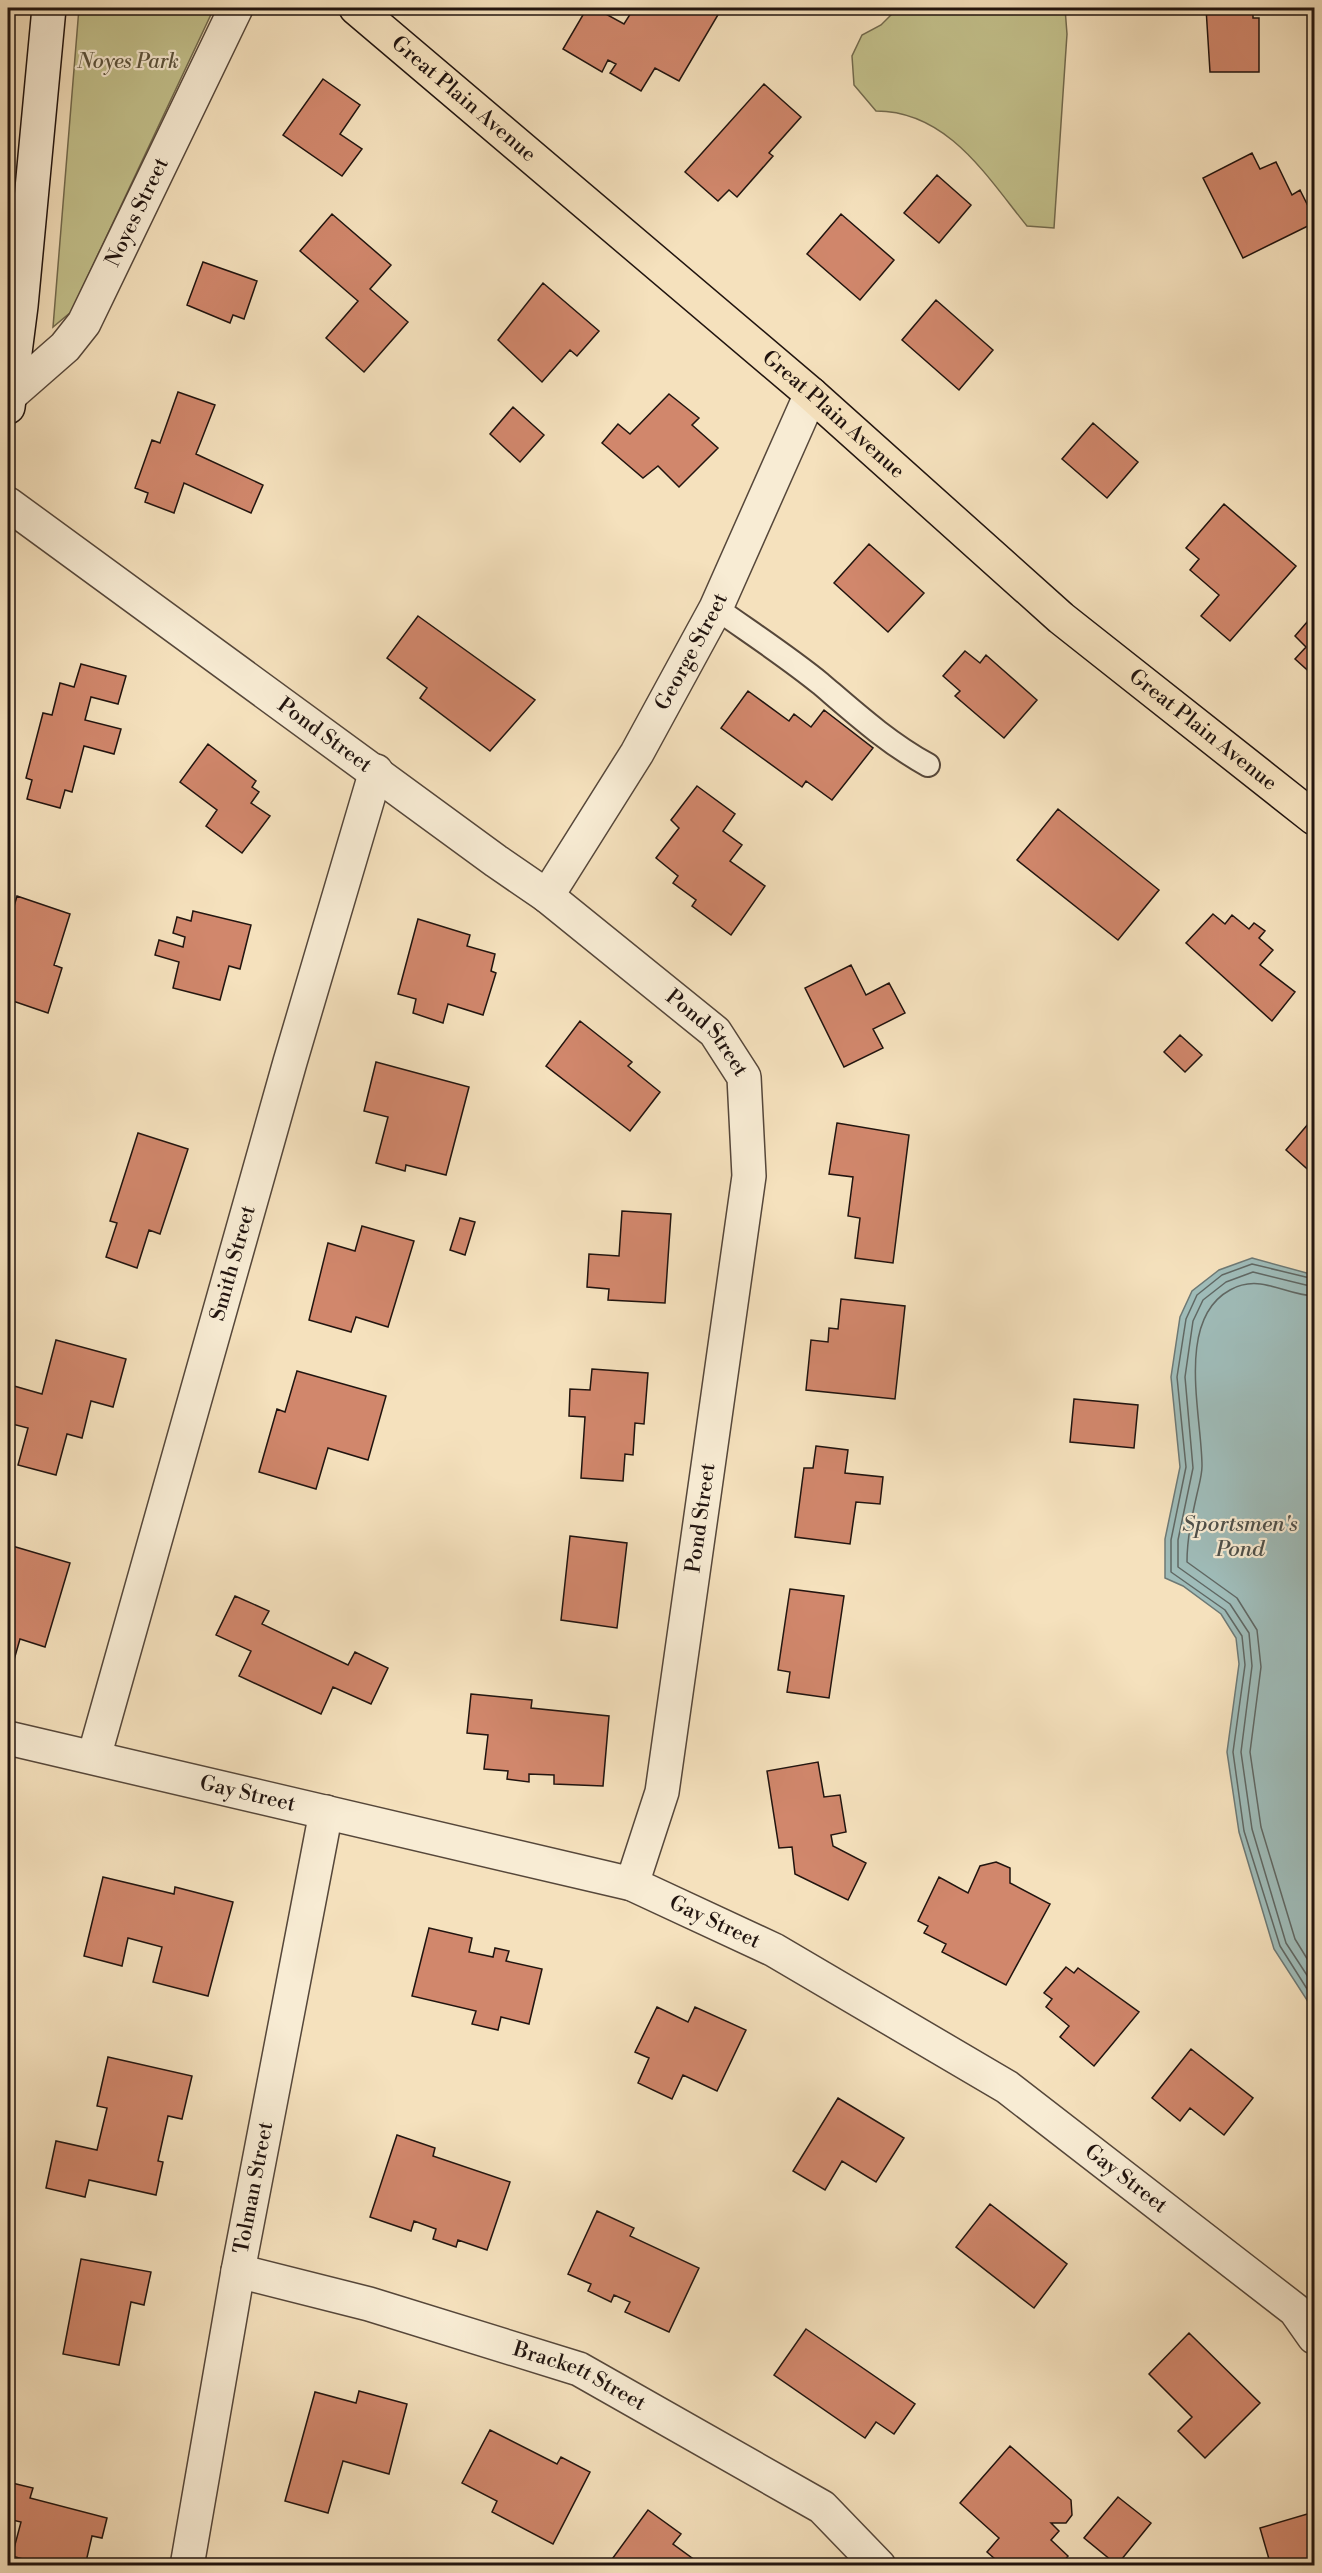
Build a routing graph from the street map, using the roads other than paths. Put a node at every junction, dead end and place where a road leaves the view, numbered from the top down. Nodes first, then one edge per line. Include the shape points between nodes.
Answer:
1 (50, 8) edge
2 (236, 8) edge
3 (356, 8) edge
4 (811, 394) junction
5 (8, 401) edge
6 (8, 504) edge
7 (716, 608) junction
8 (928, 765) dead end
9 (376, 771) junction
10 (1314, 818) edge
11 (547, 896) junction
12 (8, 1738) edge
13 (94, 1757) junction
14 (326, 1812) junction
15 (632, 1884) junction
16 (238, 2271) junction
17 (1314, 2337) edge
18 (186, 2565) edge
19 (879, 2565) edge

1 - 5 street
2 - 5 street, Noyes Street via 84,323
3 - 4 main road, Great Plain Avenue
4 - 7 street, George Street
4 - 10 main road, Great Plain Avenue via 1061,618
6 - 9 street, Pond Street
7 - 8 lane via 820,683 874,730
7 - 11 street, George Street via 637,753
9 - 11 street, Pond Street
9 - 13 street, Smith Street
11 - 15 street, Pond Street via 715,1032 744,1077 749,1176 662,1792
12 - 13 street, Gay Street
13 - 14 street, Gay Street
14 - 15 street, Gay Street
14 - 16 street, Tolman Street
15 - 17 street, Gay Street via 774,1950 1007,2087 1294,2310
16 - 18 street, Tolman Street
16 - 19 street, Brackett Street via 369,2304 579,2369 822,2507

